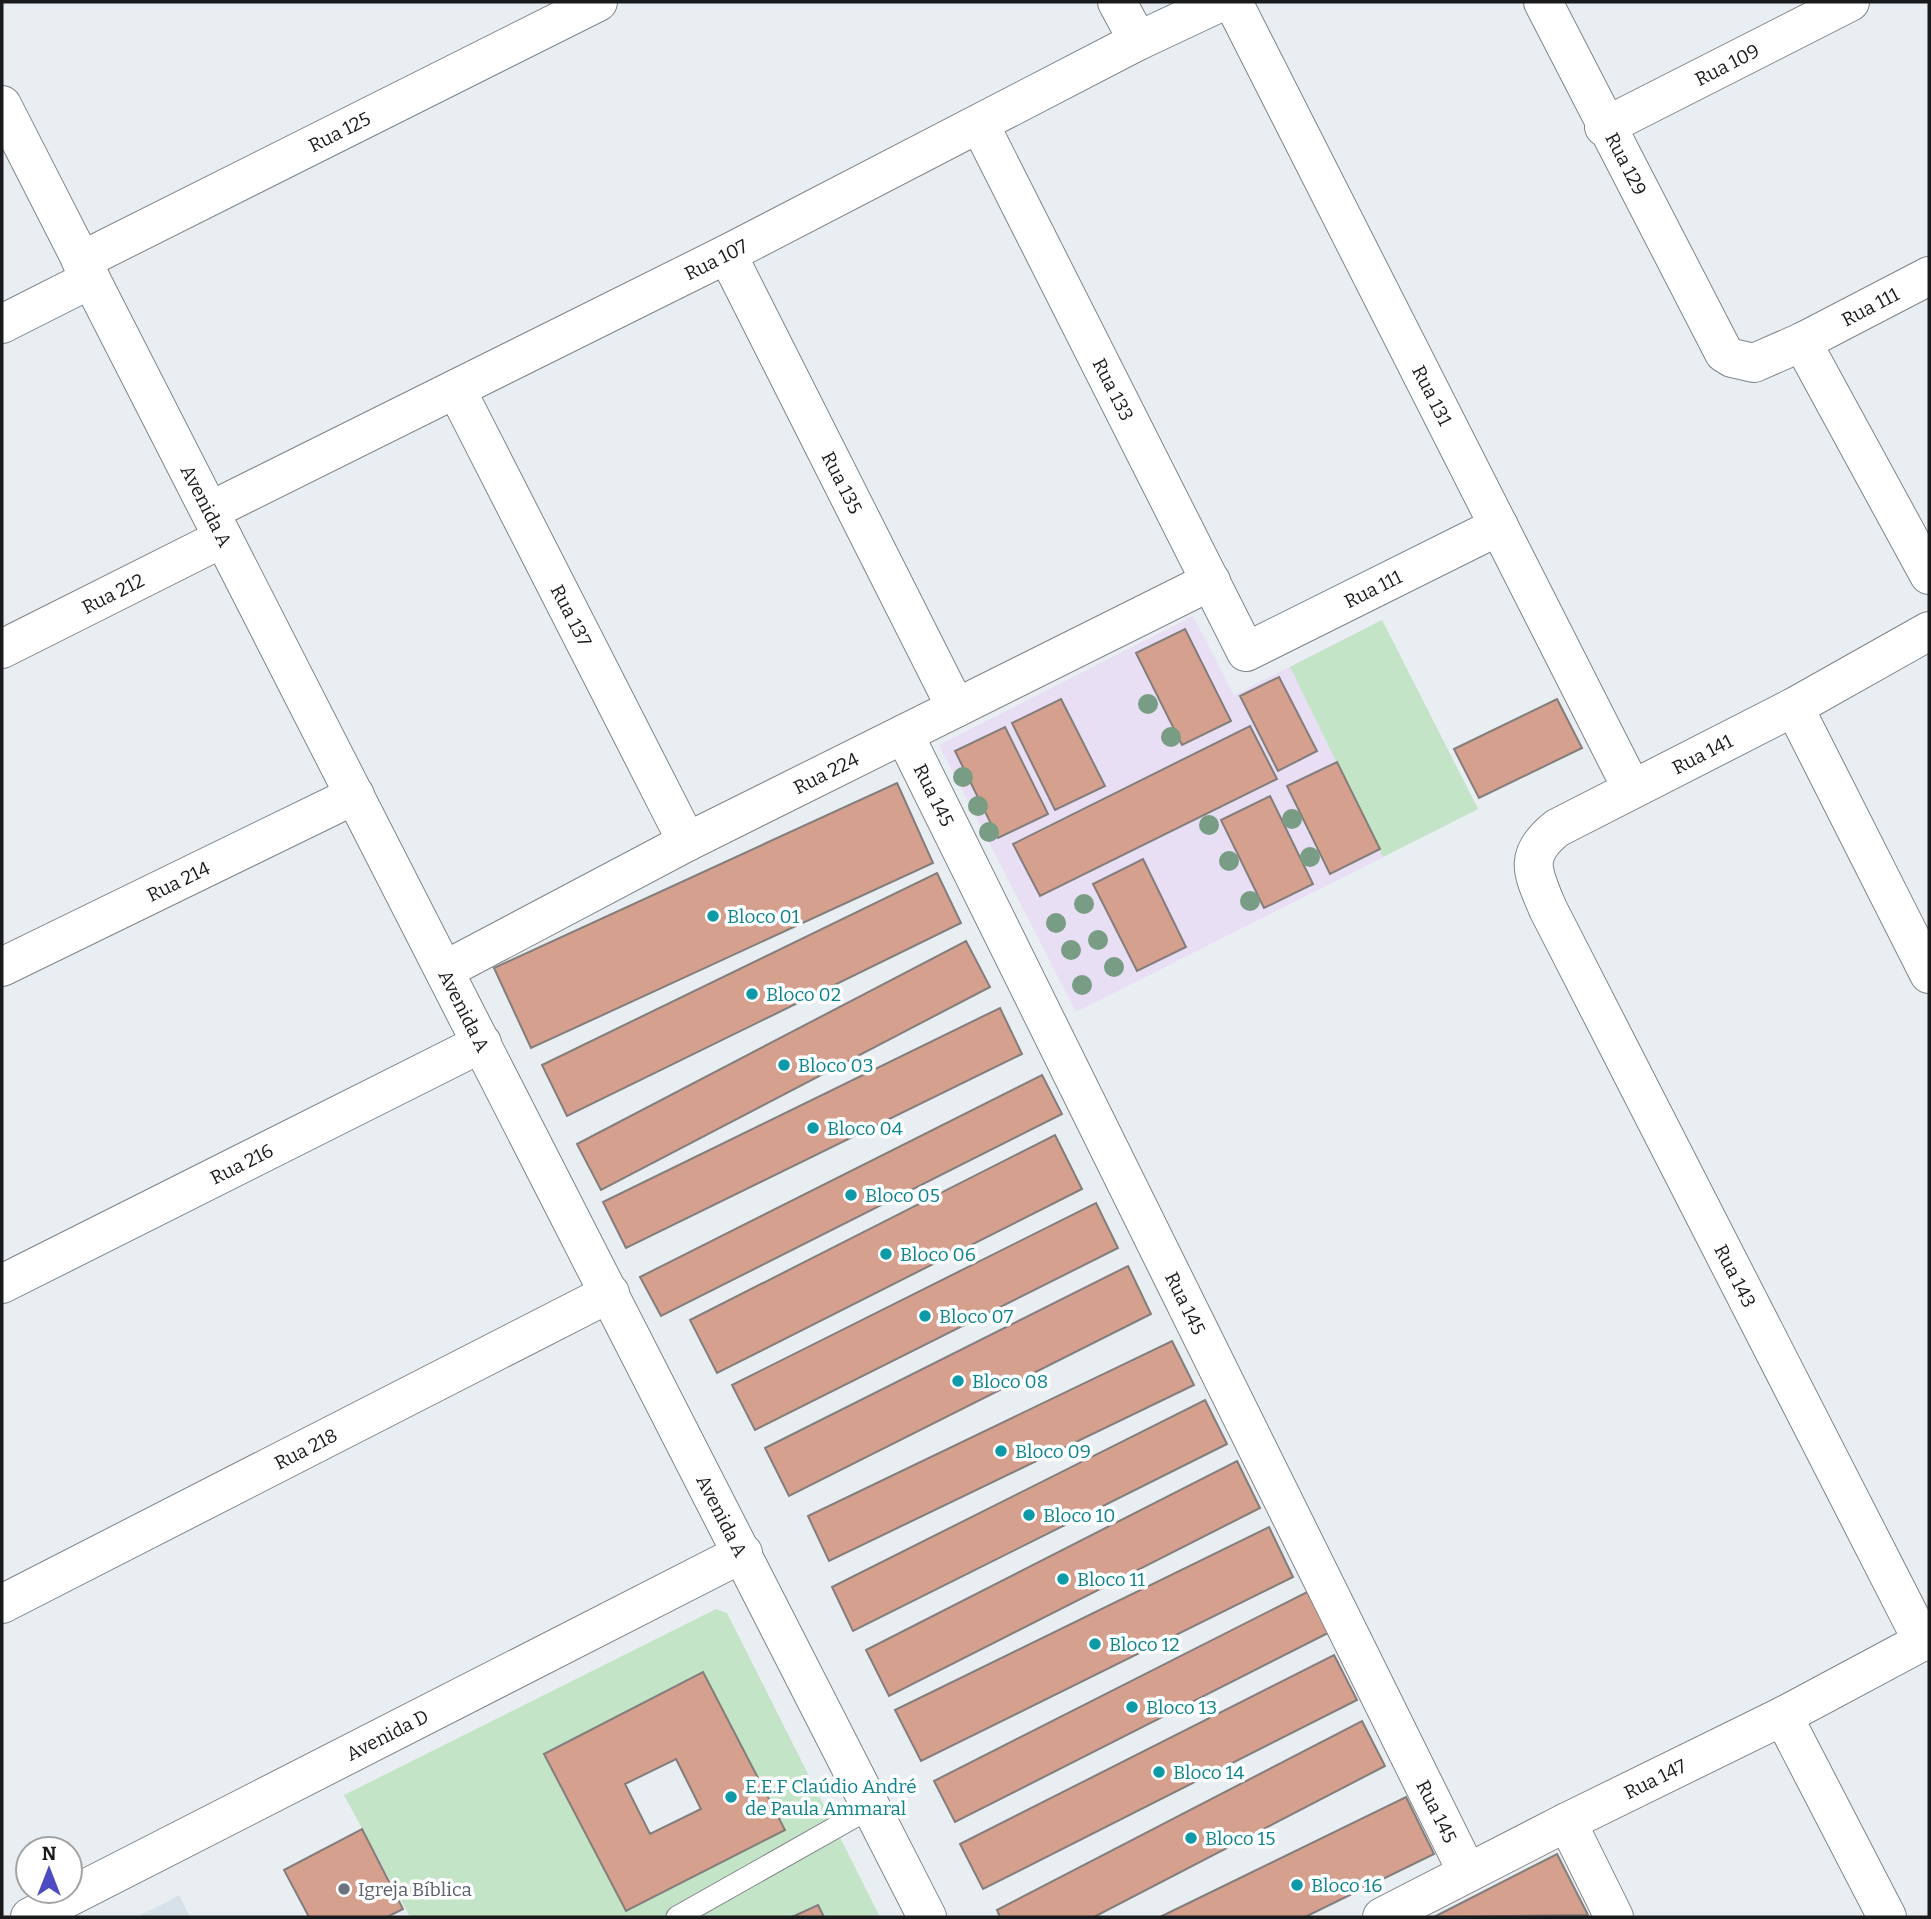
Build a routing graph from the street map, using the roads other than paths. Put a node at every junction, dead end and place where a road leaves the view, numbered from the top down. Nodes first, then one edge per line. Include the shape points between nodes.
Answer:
1 (598, 2) edge
2 (1117, 2) edge
3 (1221, 2) edge
4 (1233, 2) edge
5 (1543, 2) edge
6 (1850, 2) edge
7 (1138, 41) junction
8 (2, 105) edge
9 (981, 125) junction
10 (1604, 127) junction
11 (727, 254) junction
12 (86, 270) junction
13 (1929, 276) edge
14 (2, 324) edge
15 (1707, 326) joint
16 (1802, 342) junction
17 (456, 389) junction
18 (216, 524) junction
19 (1499, 526) junction
20 (1929, 575) edge
21 (1211, 581) junction
22 (1929, 631) edge
23 (2, 649) edge
24 (1247, 652) joint
25 (1794, 707) junction
26 (956, 708) junction
27 (904, 734) junction
28 (1632, 789) junction
29 (355, 795) junction
30 (687, 842) junction
31 (1548, 909) joint
32 (2, 967) edge
33 (445, 970) junction
34 (1929, 975) edge
35 (482, 1043) junction
36 (2, 1284) edge
37 (610, 1293) junction
38 (744, 1553) junction
39 (2, 1604) edge
40 (1926, 1640) edge
41 (1783, 1716) junction
42 (870, 1808) junction
43 (1567, 1822) junction
44 (1467, 1872) junction
45 (30, 1917) edge
46 (677, 1917) edge
47 (927, 1917) edge
48 (1382, 1917) edge
49 (1614, 1917) edge
50 (1887, 1917) edge

1 - 12 street, Rua 125
2 - 7 street
3 - 7 street, Rua 107
4 - 19 street, Rua 131
5 - 10 street, Rua 129
6 - 10 street, Rua 109
7 - 9 street, Rua 107
8 - 12 street, Avenida A
9 - 11 street, Rua 107
9 - 21 street, Rua 133
10 - 15 street, Rua 129
11 - 17 street, Rua 107
11 - 26 street, Rua 135
12 - 14 street, Rua 125
12 - 18 street, Avenida A
13 - 16 street, Rua 111
15 - 16 street, Rua 111 via 1724,353 1745,362 1754,363
16 - 20 street
17 - 18 street, Rua 107
17 - 30 street, Rua 137
18 - 23 street, Rua 212
18 - 29 street, Avenida A
19 - 24 street, Rua 111
19 - 28 street, Rua 131
21 - 24 street, Rua 133
21 - 26 street, Rua 224
22 - 25 street, Rua 141
25 - 28 street, Rua 141
25 - 34 street
26 - 27 street, Rua 224
27 - 30 street, Rua 224
27 - 44 street, Rua 145
28 - 31 street, Rua 141 via 1541,841 1533,856 1534,875
29 - 32 street, Rua 214
29 - 33 street, Avenida A
30 - 33 street, Rua 224
31 - 40 street, Rua 143
33 - 35 street, Avenida A
35 - 36 street, Rua 216
35 - 37 street, Avenida A
37 - 38 street, Avenida A
37 - 39 street, Rua 218
38 - 42 street, Avenida A
38 - 45 street, Avenida D
40 - 41 street, Rua 147
41 - 43 street, Rua 147
41 - 50 street
42 - 46 lane
42 - 47 street, Avenida A
43 - 44 street, Rua 147
43 - 49 street
44 - 48 street, Rua 147

